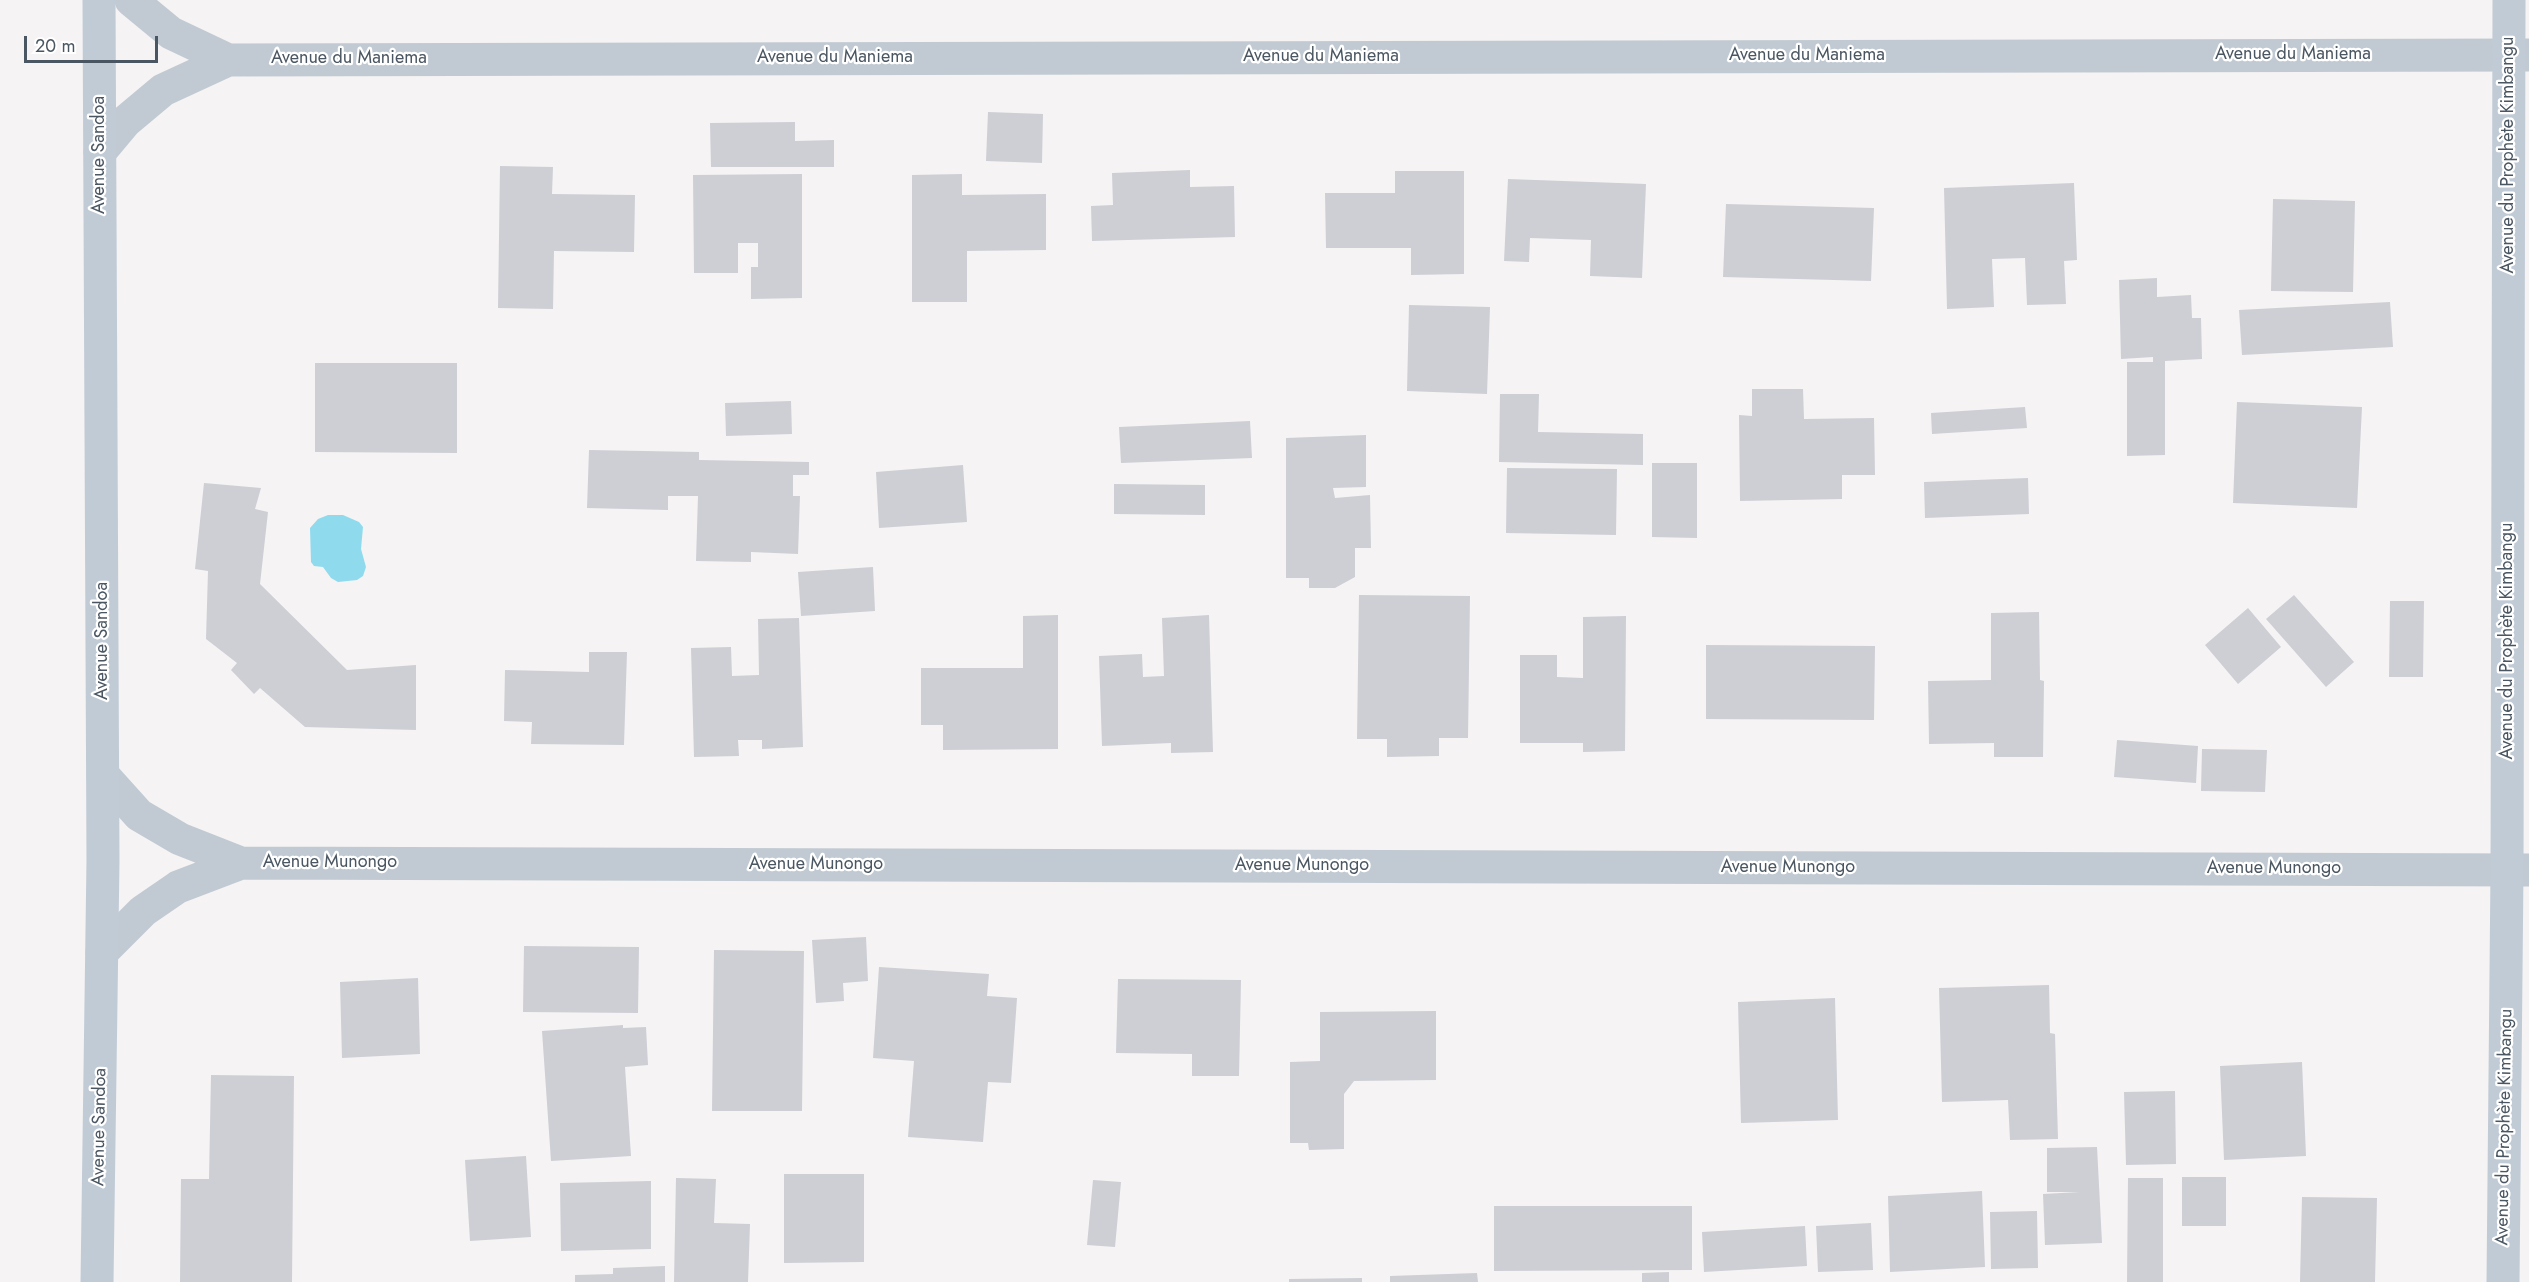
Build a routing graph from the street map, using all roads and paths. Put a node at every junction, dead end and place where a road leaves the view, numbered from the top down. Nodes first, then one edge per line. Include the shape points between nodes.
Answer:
1 (99, 0) edge
2 (131, 0) edge
3 (2509, 0) edge
4 (2519, 55) edge
5 (228, 60) junction
6 (100, 152) junction
7 (103, 775) junction
8 (241, 863) junction
9 (2518, 870) edge
10 (102, 952) junction
11 (97, 1282) edge
12 (2503, 1282) edge

1 - 6 street, Avenue Sandoa
2 - 5 street, Avenue du Maniema via 171,33
3 - 4 street, Avenue du Prophète Kimbangu
4 - 5 street, Avenue du Maniema
4 - 9 street, Avenue du Prophète Kimbangu
5 - 6 street via 163,90 126,121
6 - 7 street, Avenue Sandoa
7 - 8 street, Avenue Munongo via 139,815 180,840
7 - 10 street, Avenue Sandoa
8 - 9 street, Avenue Munongo
8 - 10 street via 178,887 143,911
9 - 12 street, Avenue du Prophète Kimbangu
10 - 11 street, Avenue Sandoa

